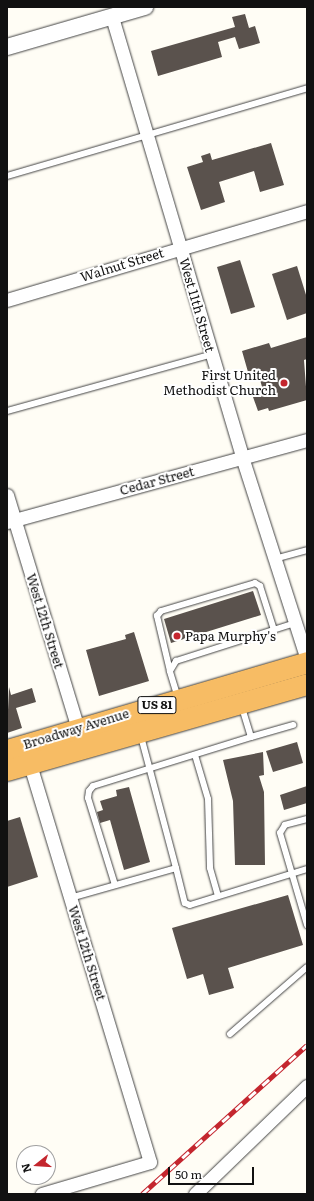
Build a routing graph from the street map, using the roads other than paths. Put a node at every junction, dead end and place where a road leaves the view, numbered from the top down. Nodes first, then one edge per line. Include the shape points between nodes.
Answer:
1 (145, 7) edge
2 (112, 17) junction
3 (7, 47) edge
4 (307, 88) edge
5 (147, 136) junction
6 (7, 176) edge
7 (307, 211) edge
8 (180, 247) junction
9 (7, 300) edge
10 (212, 354) junction
11 (7, 411) edge
12 (307, 440) edge
13 (242, 457) junction
14 (7, 495) edge
15 (11, 521) edge
16 (307, 550) edge
17 (274, 559) junction
18 (295, 623) junction
19 (274, 630) junction
20 (170, 671) junction
21 (307, 674) edge
22 (237, 692) junction
23 (181, 708) junction
24 (137, 721) junction
25 (293, 725) dead end
26 (81, 737) junction
27 (251, 737) junction
28 (20, 752) edge
29 (195, 755) junction
30 (150, 769) junction
31 (7, 770) edge
32 (307, 819) edge
33 (176, 868) junction
34 (307, 869) edge
35 (292, 874) junction
36 (115, 885) junction
37 (218, 896) junction
38 (70, 898) junction
39 (307, 925) edge
40 (307, 967) edge
41 (230, 1034) dead end
42 (307, 1086) edge
43 (42, 1194) edge
44 (195, 1194) edge

1 - 2 street
2 - 3 street
2 - 5 street, West 11th Street
4 - 5 lane
5 - 6 lane
5 - 8 street, West 11th Street
7 - 8 street, Walnut Street
8 - 9 street, Walnut Street
8 - 10 street, West 11th Street
10 - 11 lane
10 - 13 street, West 11th Street
12 - 13 street, Cedar Street
13 - 15 street, Cedar Street
13 - 17 street, West 11th Street
14 - 15 street, West 12th Street
15 - 26 street, West 12th Street
16 - 17 lane
17 - 18 street, West 11th Street
18 - 19 lane
18 - 21 street, West 11th Street
19 - 20 lane via 176,661
19 - 20 lane via 260,586 254,583 161,611 157,616
20 - 23 lane
21 - 22 highway, Broadway Avenue / US 81
22 - 23 highway, Broadway Avenue / US 81
22 - 27 lane
23 - 24 highway, Broadway Avenue / US 81
24 - 26 highway, Broadway Avenue / US 81
24 - 30 lane
25 - 27 lane
26 - 28 highway, Broadway Avenue / US 81
27 - 29 lane
28 - 31 highway, Broadway Avenue / US 81
28 - 38 street, West 12th Street
29 - 30 lane
29 - 37 lane via 208,799 210,868
30 - 33 lane
30 - 36 lane via 94,786 89,791 88,798
32 - 35 lane via 285,824 280,833
33 - 36 lane
33 - 37 lane via 185,903 190,905
34 - 35 lane
35 - 37 lane
35 - 39 lane
36 - 38 lane
38 - 43 street, West 12th Street via 150,1162
40 - 41 lane
42 - 44 street

